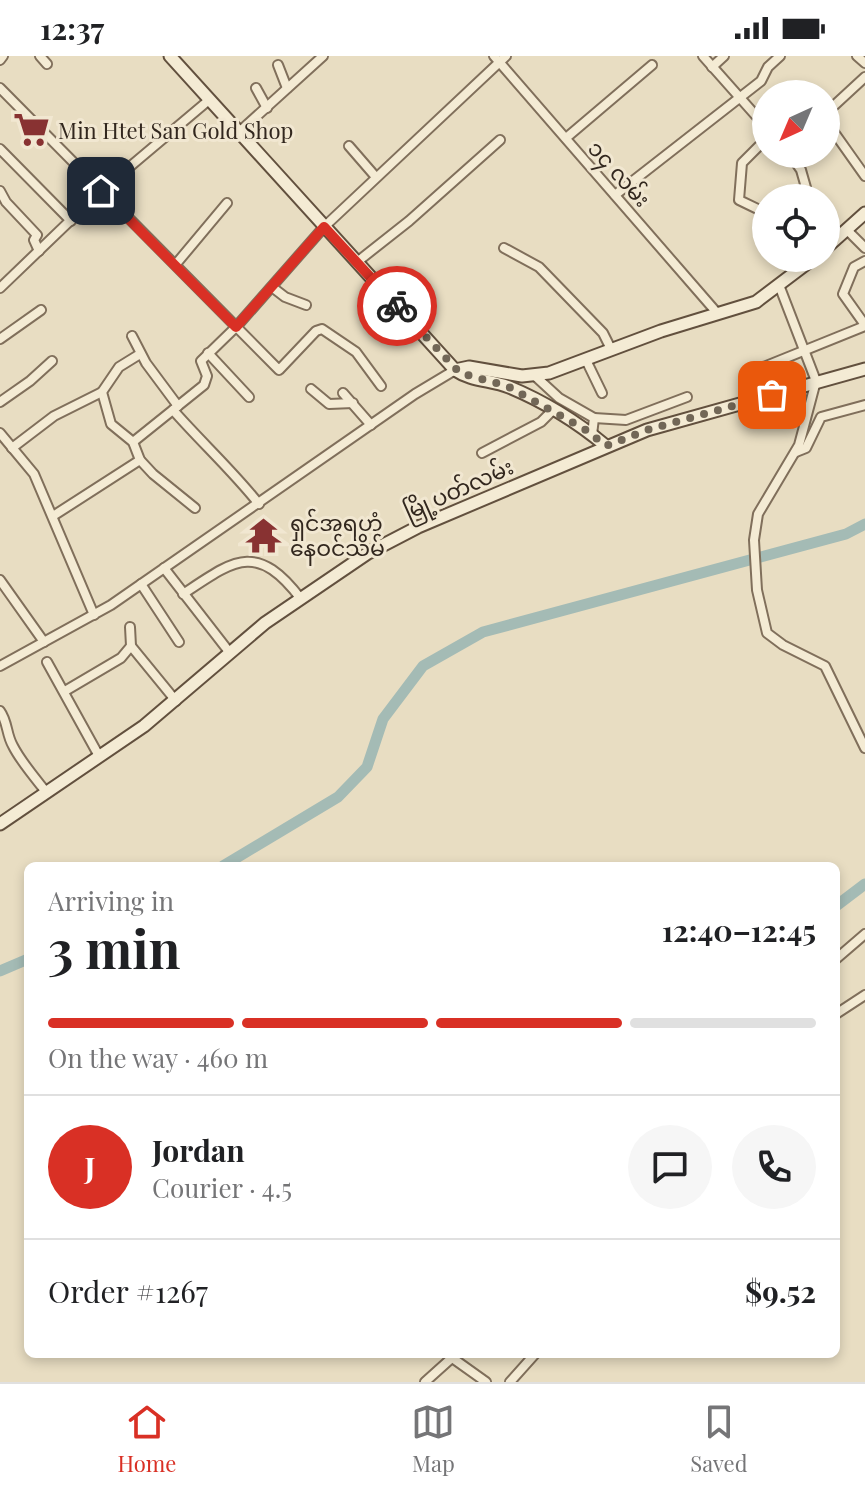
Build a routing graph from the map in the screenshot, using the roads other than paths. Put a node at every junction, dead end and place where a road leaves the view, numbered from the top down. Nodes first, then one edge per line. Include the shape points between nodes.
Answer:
1 (170, 56) edge
2 (323, 56) edge
3 (703, 56) edge
4 (724, 56) edge
5 (780, 56) edge
6 (857, 56) edge
7 (500, 58) edge
8 (865, 63) edge
9 (278, 65) dead end
10 (652, 65) dead end
11 (712, 67) junction
12 (865, 77) edge
13 (856, 85) junction
14 (0, 88) edge
15 (256, 88) dead end
16 (287, 88) junction
17 (865, 94) edge
18 (740, 98) junction
19 (209, 100) junction
20 (840, 100) edge
21 (267, 108) junction
22 (752, 111) edge
23 (238, 133) junction
24 (566, 138) junction
25 (500, 140) dead end
26 (840, 141) edge
27 (349, 146) dead end
28 (0, 149) edge
29 (752, 154) edge
30 (375, 176) junction
31 (865, 176) edge
32 (0, 191) edge
33 (101, 191) junction
34 (615, 195) junction
35 (227, 203) dead end
36 (752, 206) edge
37 (865, 213) edge
38 (71, 221) junction
39 (324, 227) junction
40 (840, 232) edge
41 (843, 234) junction
42 (840, 236) edge
43 (504, 248) dead end
44 (865, 248) edge
45 (39, 251) junction
46 (865, 261) edge
47 (357, 262) junction
48 (176, 264) junction
49 (796, 272) edge
50 (779, 285) junction
51 (272, 287) junction
52 (0, 288) edge
53 (306, 305) dead end
54 (41, 310) dead end
55 (718, 314) junction
56 (865, 326) edge
57 (236, 327) junction
58 (132, 336) dead end
59 (0, 339) edge
60 (611, 349) junction
61 (802, 351) junction
62 (208, 353) junction
63 (140, 354) junction
64 (586, 360) junction
65 (52, 361) dead end
66 (761, 368) dead end
67 (865, 369) edge
68 (455, 370) junction
69 (534, 375) junction
70 (816, 381) junction
71 (381, 386) dead end
72 (311, 389) dead end
73 (102, 392) junction
74 (343, 393) dead end
75 (602, 393) dead end
76 (249, 397) dead end
77 (687, 397) dead end
78 (0, 402) edge
79 (353, 403) junction
80 (865, 405) edge
81 (175, 408) junction
82 (553, 410) junction
83 (594, 418) junction
84 (371, 425) junction
85 (0, 433) edge
86 (592, 435) junction
87 (800, 437) junction
88 (133, 442) junction
89 (606, 446) junction
90 (12, 448) junction
91 (796, 452) junction
92 (482, 453) dead end
93 (140, 460) junction
94 (259, 504) junction
95 (195, 508) dead end
96 (53, 516) junction
97 (752, 553) junction
98 (164, 568) junction
99 (0, 580) edge
100 (141, 584) junction
101 (183, 594) junction
102 (301, 599) junction
103 (94, 615) junction
104 (130, 627) dead end
105 (44, 642) junction
106 (179, 642) dead end
107 (131, 646) junction
108 (230, 653) junction
109 (47, 662) dead end
110 (0, 666) edge
111 (65, 691) junction
112 (176, 701) junction
113 (0, 711) edge
114 (865, 748) edge
115 (99, 756) junction
116 (47, 793) junction
117 (0, 824) edge
118 (865, 934) edge
119 (840, 956) edge
120 (865, 995) edge
121 (840, 1011) edge
122 (451, 1358) edge
123 (456, 1358) edge
124 (531, 1358) edge
125 (425, 1382) edge
126 (486, 1382) edge
127 (510, 1382) edge

1 - 19 main road
2 - 16 street
3 - 11 street
4 - 11 street
5 - 18 street
6 - 8 street
7 - 24 street, ၁၄ လမ်း
7 - 30 street
9 - 16 street
10 - 24 street
11 - 18 street
12 - 13 street
13 - 17 street
13 - 20 street
14 - 33 street
15 - 21 street
16 - 21 street
18 - 22 street
18 - 34 street
19 - 23 main road
19 - 33 street
21 - 23 street
23 - 39 main road
24 - 34 street, ၁၄ လမ်း
25 - 47 street
26 - 31 street
27 - 30 street
28 - 38 street
29 - 36 street via 740,169 739,200
30 - 39 street
32 - 45 street via 37,235
33 - 38 street
33 - 48 street
34 - 55 street, ၁၄ လမ်း
35 - 48 street
37 - 41 main road
38 - 45 street
39 - 47 main road
39 - 51 street
40 - 41 street
41 - 42 main road
41 - 44 street
43 - 60 street via 539,267 603,333
45 - 52 street
46 - 56 street via 854,267 843,294
47 - 68 main road
48 - 57 street
49 - 50 main road
50 - 55 main road via 756,302
50 - 61 street
51 - 53 street
51 - 57 street
54 - 59 street
55 - 60 main road
56 - 61 street
57 - 62 street
57 - 71 street via 279,370 322,329 356,352
58 - 63 street
60 - 64 main road
61 - 66 street
61 - 70 street
62 - 76 street
62 - 81 street via 201,361 207,381
63 - 73 street via 119,367
63 - 81 street
64 - 69 main road
64 - 75 street
65 - 78 street
67 - 70 main road, မြို့ပတ်လမ်း
68 - 69 main road
68 - 82 main road via 507,386
68 - 84 street
69 - 83 street via 559,398
70 - 87 street
70 - 89 main road, မြို့ပတ်လမ်း
72 - 79 street via 329,404
73 - 88 street via 111,424
73 - 90 street via 54,416
74 - 79 street
77 - 83 street via 626,420
79 - 84 street
80 - 91 street via 821,417 806,448
81 - 88 street
81 - 94 street
82 - 86 main road
82 - 92 street via 541,422
83 - 86 street
84 - 94 street
85 - 90 street
86 - 89 main road
87 - 91 street
87 - 97 street via 756,508
88 - 93 street
89 - 102 main road, မြို့ပတ်လမ်း via 418,527 368,553
90 - 96 street via 34,474
91 - 97 street via 758,514
93 - 95 street
93 - 96 street
94 - 98 street
96 - 103 street
97 - 114 street via 765,638 829,676
98 - 100 street
98 - 101 street
99 - 105 street
100 - 103 street
100 - 106 street
101 - 102 street via 242,560 263,565
101 - 108 street
102 - 108 main road, မြို့ပတ်လမ်း
103 - 105 street
104 - 107 street
105 - 110 street
107 - 111 street via 121,658
107 - 112 street
108 - 112 main road, မြို့ပတ်လမ်း
109 - 111 street
111 - 115 street
112 - 115 main road, မြို့ပတ်လမ်း
113 - 116 street via 13,747
115 - 116 main road, မြို့ပတ်လမ်း
116 - 117 main road, မြို့ပတ်လမ်း
118 - 119 street
120 - 121 street
122 - 125 street
123 - 126 street
124 - 127 street

